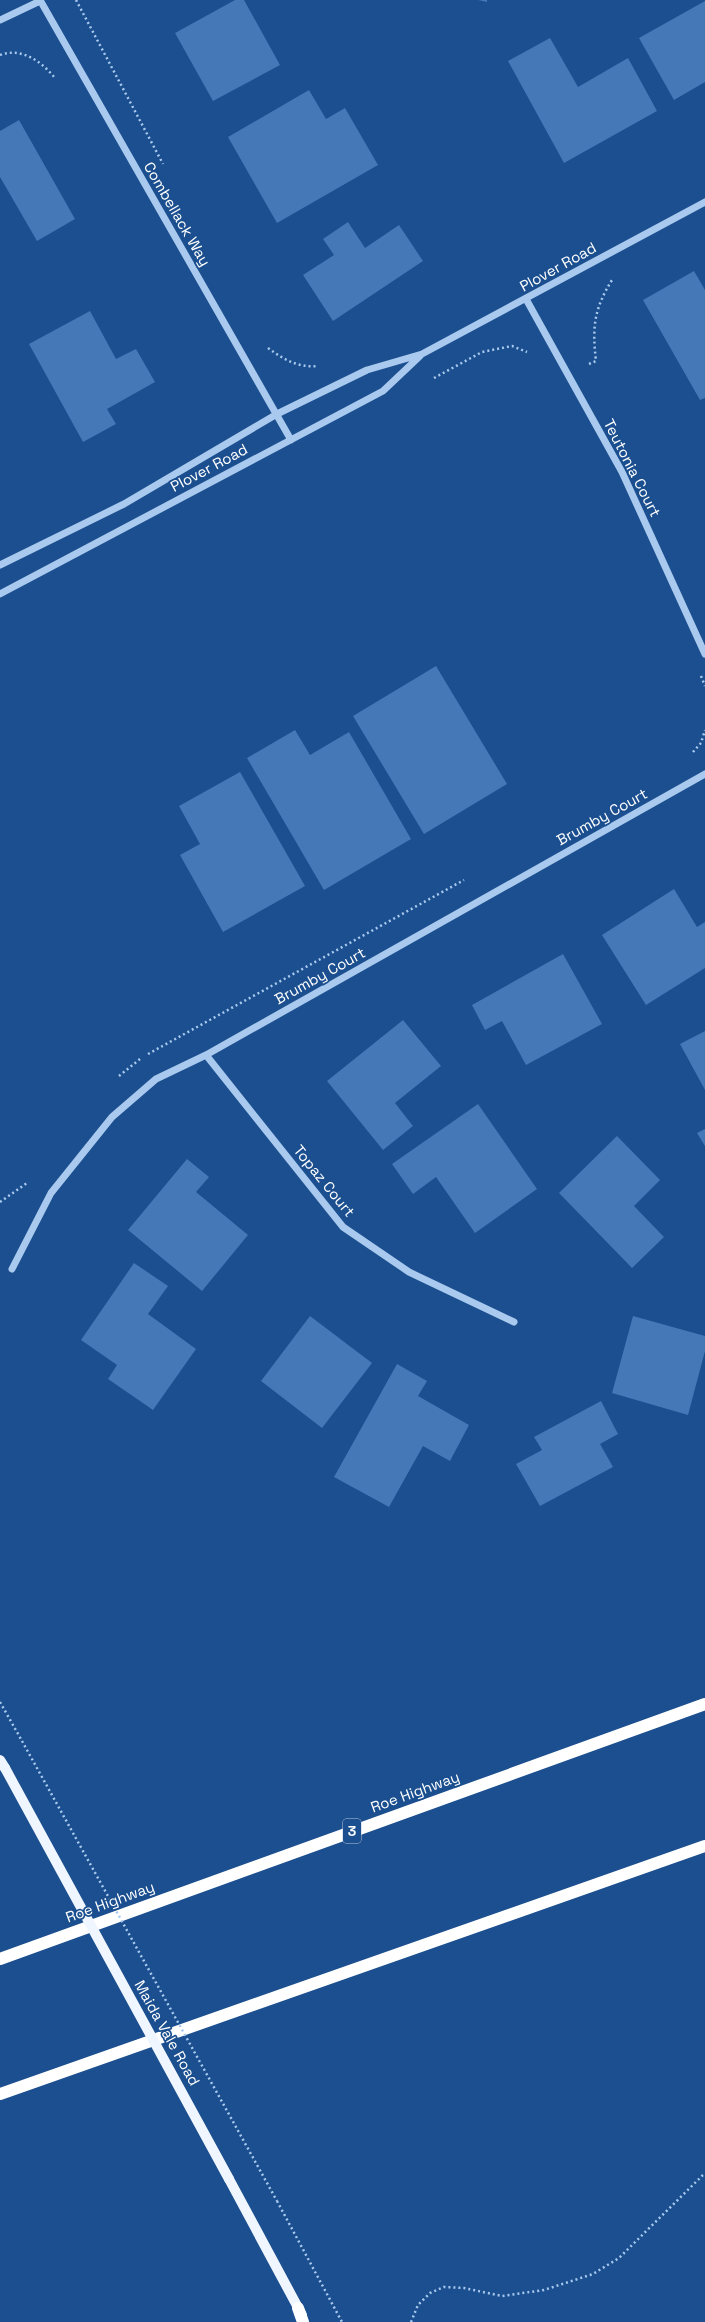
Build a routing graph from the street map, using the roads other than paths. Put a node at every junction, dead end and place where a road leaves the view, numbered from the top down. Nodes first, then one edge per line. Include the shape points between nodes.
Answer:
1 (40, 0) edge
2 (0, 20) edge
3 (705, 202) edge
4 (526, 299) junction
5 (422, 354) junction
6 (277, 414) junction
7 (291, 440) junction
8 (0, 565) edge
9 (0, 594) edge
10 (705, 654) edge
11 (705, 774) edge
12 (206, 1055) junction
13 (12, 1269) dead end
14 (514, 1322) dead end
15 (705, 1704) edge
16 (2, 1764) edge
17 (705, 1846) edge
18 (0, 1959) edge
19 (0, 2094) edge
20 (298, 2308) joint
21 (304, 2322) edge

1 - 2 street
1 - 6 street, Combellack Way
3 - 4 street, Plover Road
4 - 5 street, Plover Road
4 - 10 street, Teutonia Court via 622,472
5 - 6 street, Plover Road via 367,370
5 - 7 street, Plover Road via 384,391
6 - 7 street, Combellack Way
6 - 8 street, Plover Road via 124,504
7 - 9 street, Plover Road
11 - 12 street, Brumby Court
12 - 13 street, Brumby Court via 156,1079 112,1117 51,1193
12 - 14 street, Topaz Court via 343,1227 409,1272
15 - 18 highway, Roe Highway / 3
16 - 20 main road, Maida Vale Road, bridge
17 - 19 highway
20 - 21 highway

